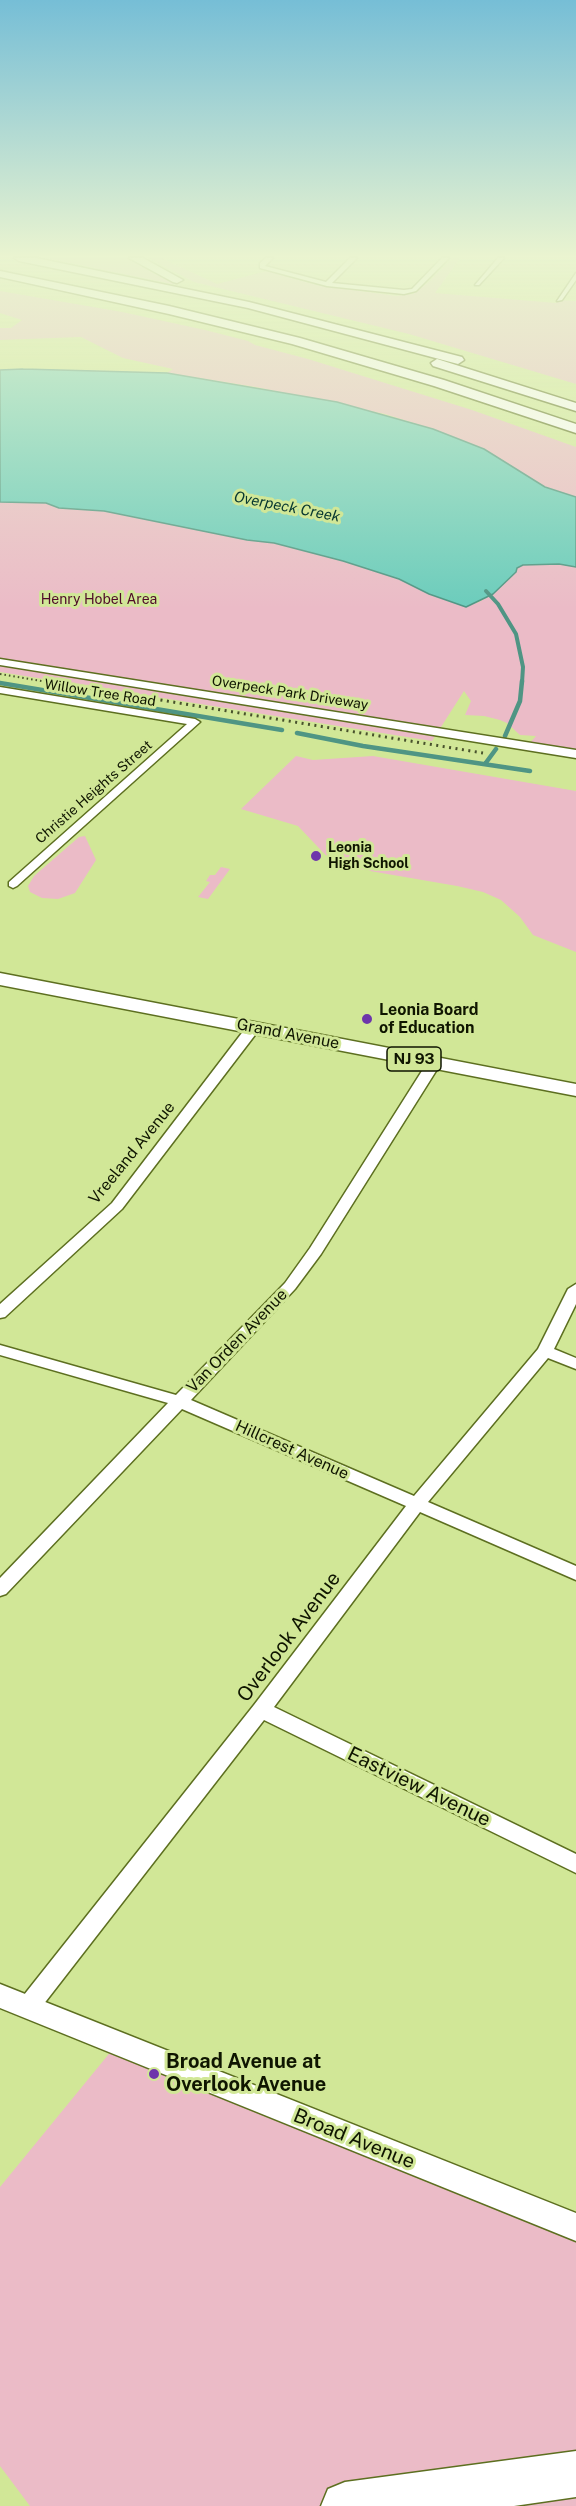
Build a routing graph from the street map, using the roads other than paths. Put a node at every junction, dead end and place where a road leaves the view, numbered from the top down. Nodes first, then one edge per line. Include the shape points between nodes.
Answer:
1 (411, 375) edge
2 (444, 375) edge
3 (476, 375) edge
4 (504, 375) edge
5 (576, 397) edge
6 (576, 407) edge
7 (576, 419) edge
8 (576, 429) edge
9 (0, 662) edge
10 (0, 690) edge
11 (195, 722) joint
12 (576, 754) edge
13 (13, 884) dead end
14 (0, 979) edge
15 (253, 1028) junction
16 (434, 1063) junction
17 (576, 1090) edge
18 (576, 1289) edge
19 (0, 1313) edge
20 (0, 1350) edge
21 (545, 1351) junction
22 (576, 1364) edge
23 (179, 1401) junction
24 (418, 1505) junction
25 (576, 1574) edge
26 (0, 1589) edge
27 (261, 1710) junction
28 (576, 1864) edge
29 (0, 1996) edge
30 (28, 2007) junction
31 (576, 2227) edge
32 (576, 2474) edge
33 (345, 2506) edge

1 - 8 highway
2 - 7 highway
3 - 6 highway
4 - 5 highway
9 - 12 street, Overpeck Park Driveway
10 - 11 street, Willow Tree Road
11 - 13 street, Christie Heights Street
14 - 15 main road, Grand Avenue / NJ 93
15 - 16 main road, Grand Avenue / NJ 93
15 - 19 street, Vreeland Avenue via 117,1206
16 - 17 main road, Grand Avenue / NJ 93
16 - 23 street, Van Orden Avenue via 290,1286
18 - 21 street, Overlook Avenue
20 - 23 street, Hillcrest Avenue
21 - 22 street
21 - 24 street, Overlook Avenue
23 - 24 street, Hillcrest Avenue
23 - 26 street, Van Orden Avenue
24 - 25 street, Hillcrest Avenue
24 - 27 street, Overlook Avenue
27 - 28 street, Eastview Avenue
27 - 30 street, Overlook Avenue
29 - 30 street, Broad Avenue
30 - 31 street, Broad Avenue
32 - 33 highway

